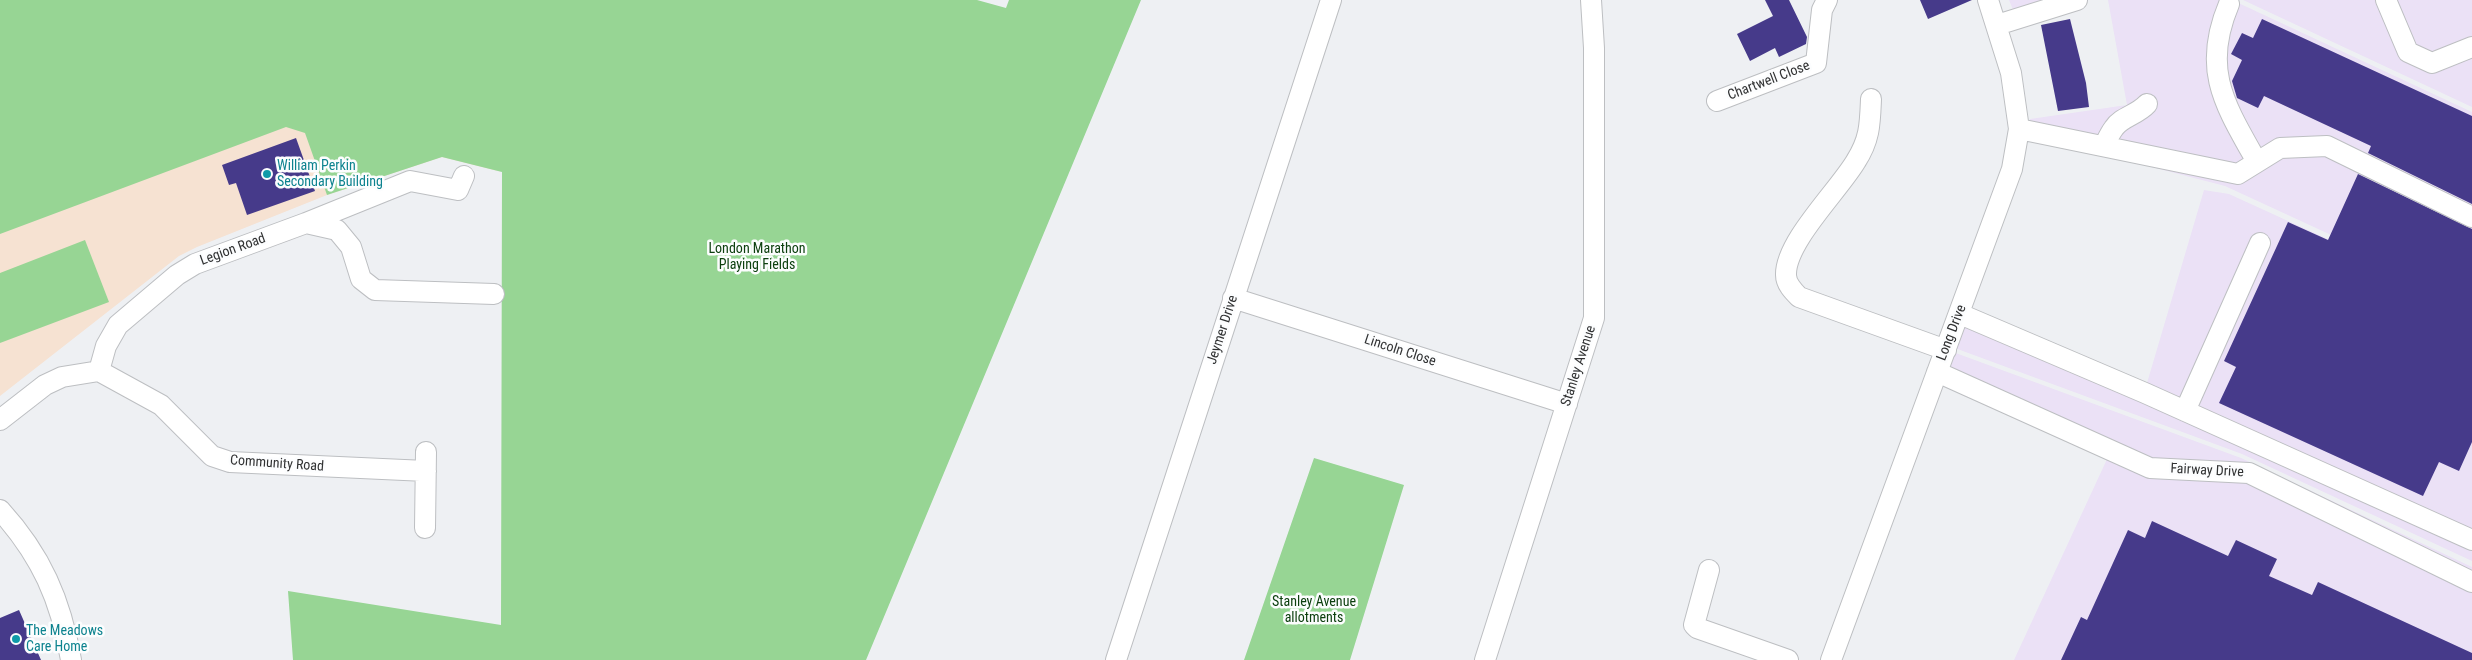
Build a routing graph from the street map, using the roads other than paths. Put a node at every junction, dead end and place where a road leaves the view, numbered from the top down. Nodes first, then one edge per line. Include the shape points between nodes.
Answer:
1 (1331, 0) edge
2 (1591, 0) edge
3 (1827, 0) edge
4 (1988, 0) edge
5 (2076, 0) edge
6 (2386, 0) edge
7 (2229, 4) dead end
8 (1997, 25) junction
9 (2472, 47) edge
10 (1872, 99) dead end
11 (1717, 101) dead end
12 (2148, 104) dead end
13 (2019, 129) junction
14 (2104, 146) junction
15 (2257, 162) junction
16 (464, 176) dead end
17 (2472, 217) edge
18 (306, 223) junction
19 (2260, 243) dead end
20 (494, 294) dead end
21 (1233, 298) junction
22 (1960, 314) junction
23 (1946, 350) junction
24 (99, 370) junction
25 (1937, 372) junction
26 (1567, 404) junction
27 (2185, 411) junction
28 (0, 420) edge
29 (0, 510) edge
30 (425, 528) dead end
31 (2472, 540) edge
32 (1709, 570) dead end
33 (2472, 582) edge
34 (71, 660) edge
35 (1116, 660) edge
36 (1485, 660) edge
37 (1788, 660) edge
38 (1831, 660) edge

1 - 21 street, Jeymer Drive
2 - 26 street, Stanley Avenue via 1594,48 1594,318
3 - 11 street, Chartwell Close via 1822,10 1816,63
4 - 8 street, Long Drive
5 - 8 street
6 - 9 street via 2408,52 2432,63
7 - 15 street via 2219,28 2216,58 2220,90
8 - 13 street, Long Drive via 2011,73
10 - 23 street via 1870,134 1856,161 1788,257 1786,276 1791,290 1799,297
12 - 14 street via 2139,113 2114,126
13 - 14 street
13 - 22 street, Long Drive via 2012,169
14 - 15 street via 2238,174
15 - 17 street via 2280,148 2327,146
16 - 18 street, Legion Road via 458,190 410,181
18 - 20 street via 337,230 351,247 361,279 375,290
18 - 24 street, Legion Road via 195,264 177,275 118,325 106,346
19 - 27 street
21 - 26 street, Lincoln Close
21 - 35 street, Jeymer Drive
22 - 23 street, Long Drive
22 - 27 street
23 - 25 street, Long Drive
24 - 28 street via 62,377 45,385
24 - 30 street, Community Road via 161,405 212,456 230,462 426,462
25 - 33 street, Fairway Drive via 2150,468 2249,473
25 - 38 street, Long Drive
26 - 36 street, Stanley Avenue
27 - 31 street
29 - 34 street via 42,566 57,602
32 - 37 street via 1694,625

